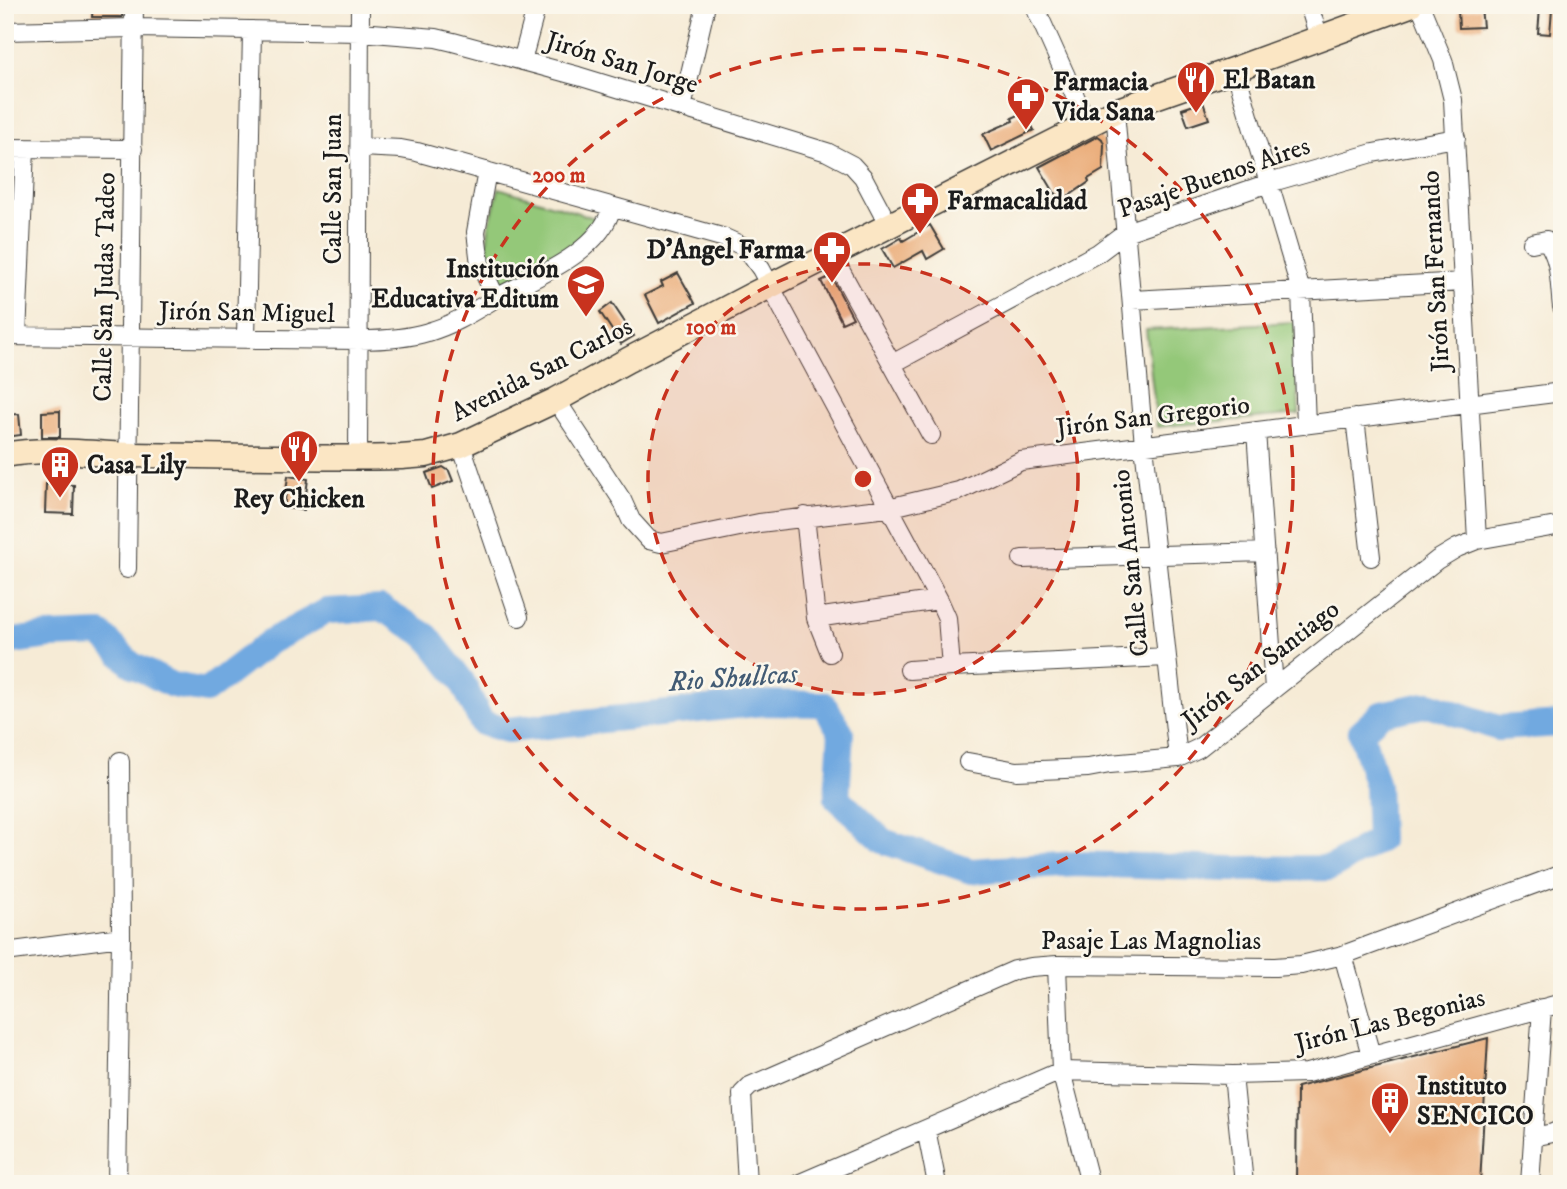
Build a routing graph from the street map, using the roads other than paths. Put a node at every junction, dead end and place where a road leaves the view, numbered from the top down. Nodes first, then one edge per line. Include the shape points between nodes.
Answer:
1 (134, 5) edge
2 (360, 5) edge
3 (537, 5) edge
4 (706, 5) edge
5 (1034, 5) edge
6 (1308, 5) edge
7 (1410, 5) edge
8 (1420, 5) edge
9 (134, 28) junction
10 (252, 30) junction
11 (5, 31) edge
12 (360, 32) junction
13 (1319, 38) junction
14 (522, 61) junction
15 (1235, 69) junction
16 (682, 108) junction
17 (1115, 111) junction
18 (1088, 125) junction
19 (1455, 138) junction
20 (360, 147) junction
21 (5, 148) edge
22 (25, 148) junction
23 (133, 149) junction
24 (487, 171) junction
25 (1269, 183) junction
26 (612, 206) junction
27 (889, 226) junction
28 (1126, 232) junction
29 (1532, 243) dead end
30 (832, 255) junction
31 (1463, 282) junction
32 (770, 287) junction
33 (1301, 291) junction
34 (496, 299) junction
35 (1132, 300) junction
36 (1562, 307) edge
37 (11, 336) edge
38 (131, 338) junction
39 (246, 339) junction
40 (359, 340) junction
41 (892, 364) junction
42 (1562, 392) edge
43 (556, 400) junction
44 (1470, 404) junction
45 (1355, 418) junction
46 (1306, 425) junction
47 (1256, 431) junction
48 (931, 435) dead end
49 (461, 445) junction
50 (1144, 445) junction
51 (129, 454) junction
52 (5, 455) edge
53 (358, 458) junction
54 (888, 508) junction
55 (805, 516) junction
56 (1562, 525) edge
57 (1477, 540) junction
58 (1265, 552) junction
59 (1156, 555) junction
60 (1371, 558) dead end
61 (1022, 559) dead end
62 (127, 569) dead end
63 (939, 600) junction
64 (519, 617) dead end
65 (816, 618) junction
66 (830, 653) dead end
67 (1167, 657) junction
68 (951, 667) junction
69 (909, 670) dead end
70 (1274, 689) junction
71 (1178, 758) junction
72 (120, 761) dead end
73 (968, 762) dead end
74 (1562, 874) edge
75 (121, 937) junction
76 (5, 952) edge
77 (1343, 955) junction
78 (1058, 965) junction
79 (1562, 1003) edge
80 (1542, 1008) junction
81 (1371, 1055) junction
82 (1061, 1071) junction
83 (1233, 1075) junction
84 (926, 1129) junction
85 (1562, 1129) edge
86 (1533, 1137) junction
87 (838, 1176) edge
88 (117, 1184) edge
89 (747, 1184) edge
90 (799, 1184) edge
91 (937, 1184) edge
92 (1090, 1184) edge
93 (1244, 1184) edge
94 (1530, 1184) edge

1 - 9 street, Calle San Judas Tadeo
2 - 12 street, Calle San Juan
3 - 14 street
4 - 16 street
5 - 18 street
6 - 13 street
7 - 13 main road, Avenida San Carlos
8 - 19 street, Jirón San Fernando via 1443,60 1453,100
9 - 10 street, Jirón San Jorge
9 - 11 street, Jirón San Jorge
9 - 23 street, Calle San Judas Tadeo
10 - 12 street, Jirón San Jorge
10 - 39 street
12 - 14 street, Jirón San Jorge via 436,38
12 - 20 street, Calle San Juan
13 - 15 main road, Avenida San Carlos
14 - 16 street, Jirón San Jorge
15 - 17 main road, Avenida San Carlos
15 - 25 street
16 - 27 street, Jirón San Jorge via 841,158 863,177
17 - 18 main road, Avenida San Carlos
17 - 28 street, Calle San Antonio
18 - 27 main road, Avenida San Carlos
19 - 25 street, Pasaje Buenos Aires via 1373,153
19 - 31 street, Jirón San Fernando
20 - 24 street via 417,152
20 - 40 street, Calle San Juan
21 - 22 street
22 - 23 street
22 - 37 street
23 - 38 street, Calle San Judas Tadeo
24 - 26 street
24 - 34 street via 476,232 480,264
25 - 28 street, Pasaje Buenos Aires
25 - 33 street
26 - 32 street via 746,247
26 - 34 street, Jirón San Miguel via 605,224 581,249
27 - 30 main road, Avenida San Carlos
28 - 35 street, Calle San Antonio
28 - 41 street, Pasaje Buenos Aires via 1098,253
29 - 36 street via 1546,240 1557,258
30 - 32 main road, Avenida San Carlos
30 - 41 street
31 - 33 street
31 - 44 street, Jirón San Fernando
32 - 43 main road, Avenida San Carlos
32 - 54 street
33 - 35 street
33 - 46 street
34 - 40 street, Jirón San Miguel via 430,332 401,339
35 - 50 street, Calle San Antonio
37 - 38 street, Jirón San Miguel
38 - 39 street, Jirón San Miguel
38 - 51 street, Calle San Judas Tadeo
39 - 40 street, Jirón San Miguel
40 - 53 street, Calle San Juan
41 - 48 street
42 - 44 street, Jirón San Gregorio
43 - 49 main road, Avenida San Carlos
43 - 55 street, Jirón San Gregorio via 631,520 649,540 661,543
44 - 45 street, Jirón San Gregorio
44 - 57 street, Jirón San Fernando
45 - 46 street, Jirón San Gregorio
45 - 60 street
46 - 47 street, Jirón San Gregorio
47 - 50 street, Jirón San Gregorio
47 - 58 street
49 - 53 main road, Avenida San Carlos via 426,455
49 - 64 street
50 - 54 street, Jirón San Gregorio via 1021,461 959,491
50 - 59 street, Calle San Antonio
51 - 52 main road, Avenida San Carlos
51 - 53 main road, Avenida San Carlos
51 - 62 street, Calle San Judas Tadeo
54 - 55 street, Jirón San Gregorio
54 - 63 street
55 - 65 street
56 - 57 street, Jirón San Santiago
57 - 70 street, Jirón San Santiago via 1437,560
58 - 59 street
58 - 70 street
59 - 61 street
59 - 67 street, Calle San Antonio
63 - 65 street
63 - 68 street via 947,618
65 - 66 street
67 - 68 street
67 - 71 street, Calle San Antonio
68 - 69 street
70 - 71 street, Jirón San Santiago via 1199,748
71 - 73 street, Jirón San Santiago via 1017,771
72 - 75 street
74 - 77 street, Pasaje Las Magnolias
75 - 76 street
75 - 88 street
77 - 78 street, Pasaje Las Magnolias via 1275,967
77 - 81 street
78 - 82 street
78 - 89 street, Pasaje Las Magnolias via 1015,970 750,1086 742,1094
79 - 80 street, Jirón Las Begonias
80 - 81 street, Jirón Las Begonias
80 - 86 street
81 - 83 street, Jirón Las Begonias via 1307,1073
82 - 83 street, Jirón Las Begonias
82 - 84 street
82 - 92 street
83 - 93 street
84 - 87 street
84 - 91 street
85 - 86 street
86 - 94 street
87 - 90 street

